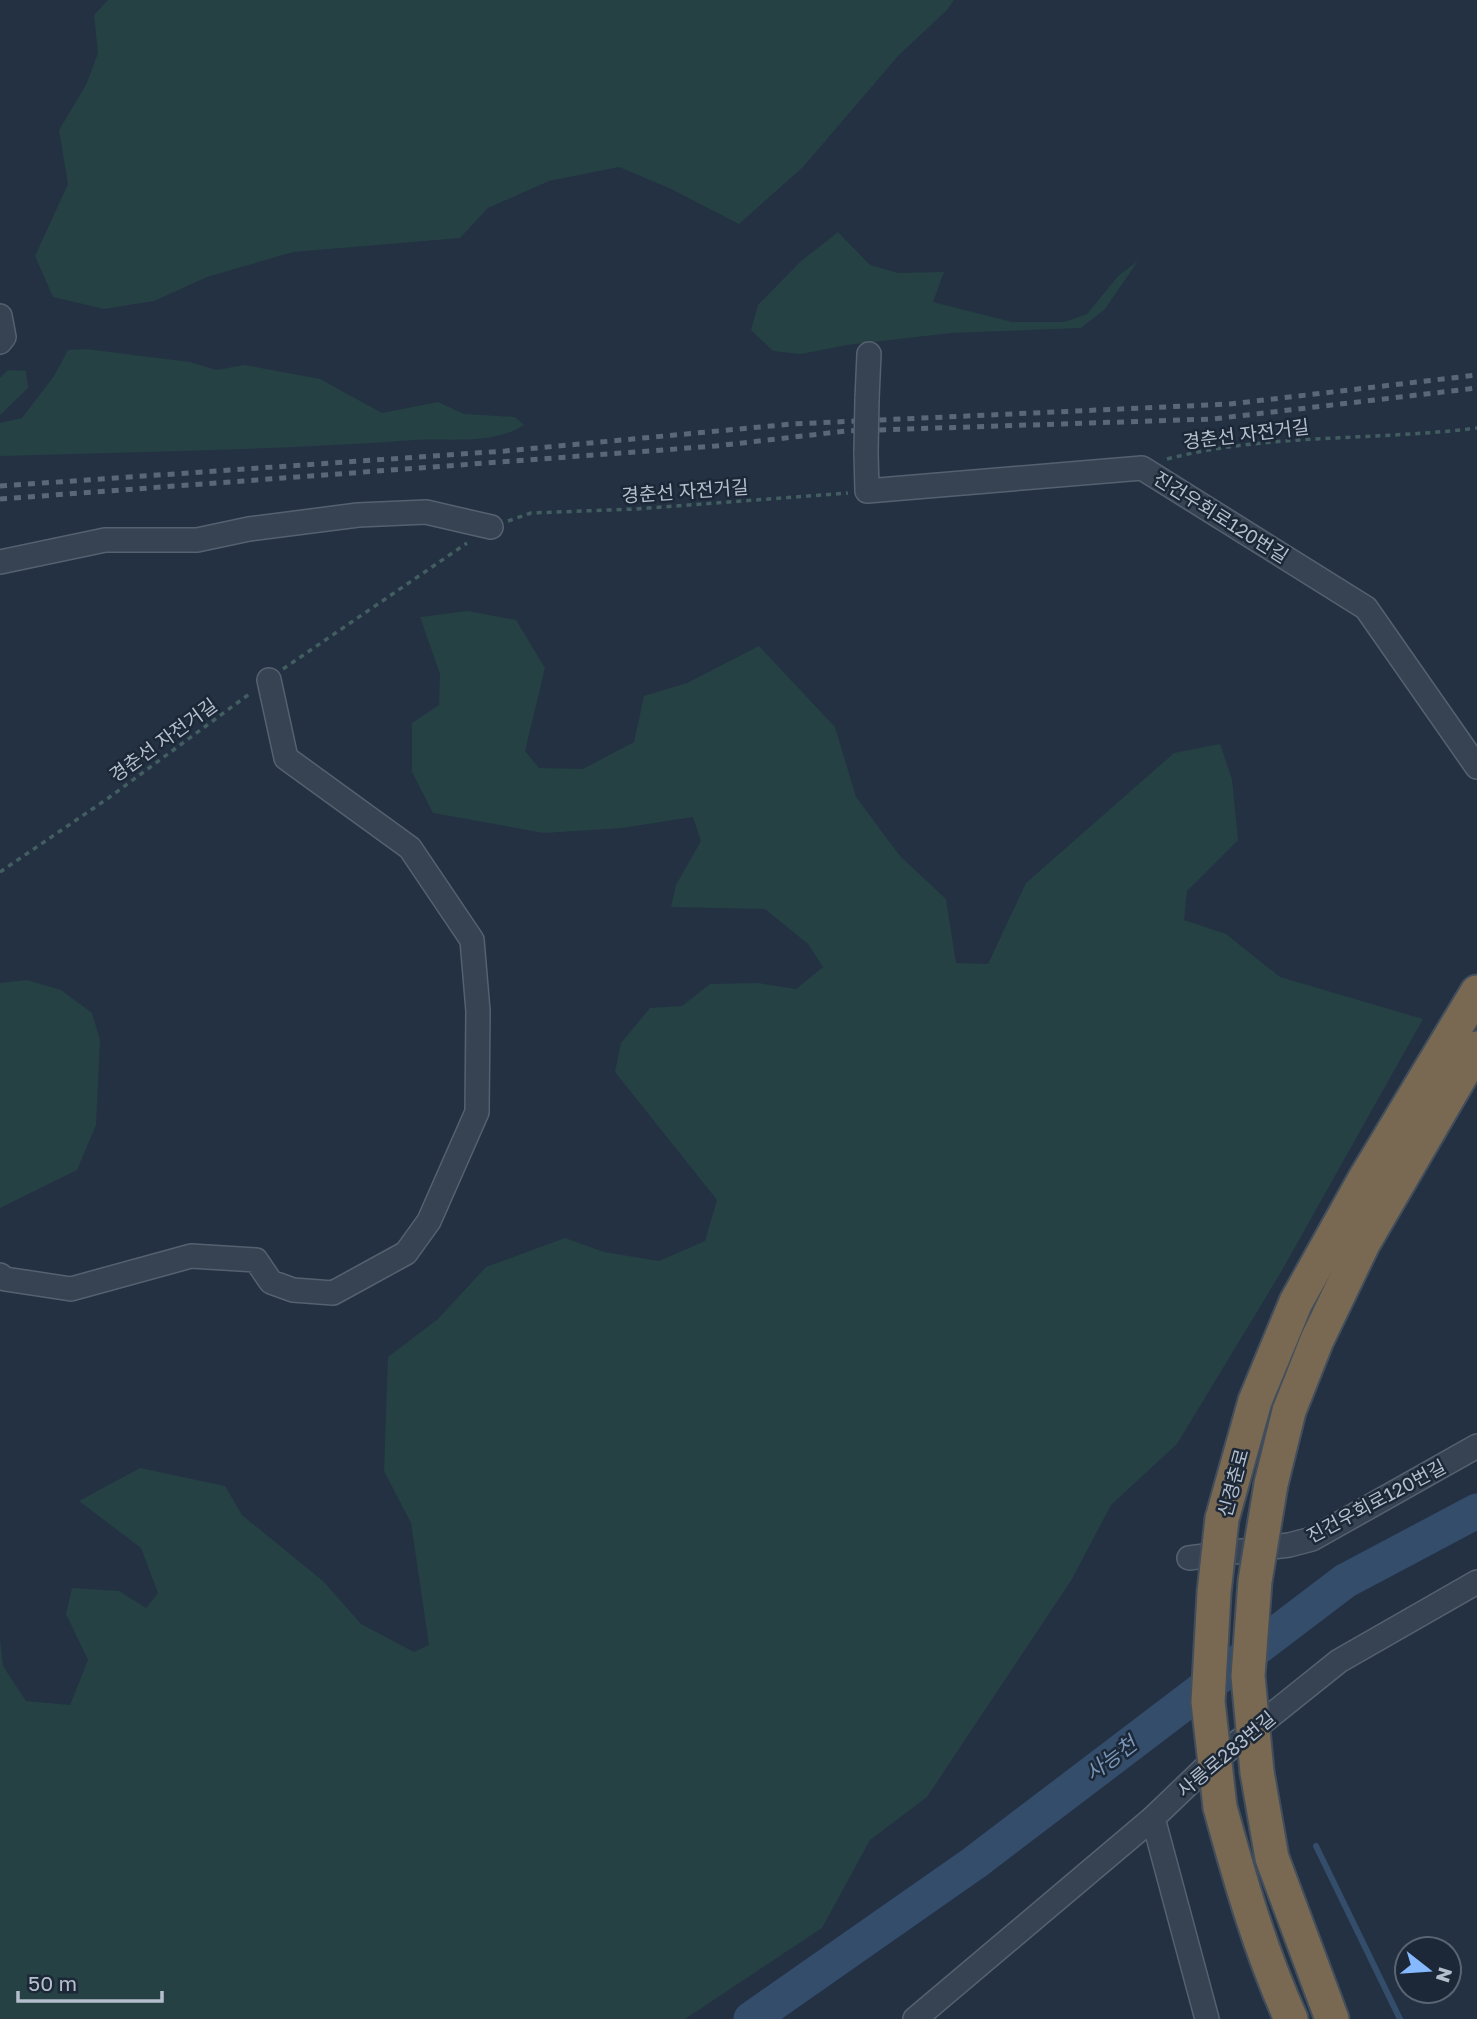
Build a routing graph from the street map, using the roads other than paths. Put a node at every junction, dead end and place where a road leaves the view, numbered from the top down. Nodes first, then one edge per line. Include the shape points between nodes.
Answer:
1 (0, 316) edge
2 (0, 342) edge
3 (869, 355) dead end
4 (491, 527) road end
5 (0, 562) edge
6 (269, 680) road end
7 (1477, 767) edge
8 (1477, 992) edge
9 (1477, 1048) edge
10 (0, 1275) edge
11 (1477, 1446) edge
12 (1189, 1558) dead end
13 (1477, 1582) edge
14 (1153, 1818) junction
15 (928, 2015) edge
16 (1207, 2019) edge
17 (1291, 2019) edge
18 (1332, 2019) edge

1 - 2 street via 5,337
3 - 7 street, 진건우회로120번길, bridge via 867,491 1142,468 1366,608
4 - 5 street via 426,513 358,515 197,540 105,540
6 - 10 street via 286,758 410,848 472,940 478,1011 477,1112 429,1221 406,1253 333,1293 293,1290 271,1282 256,1260 191,1256 71,1289
8 - 17 highway, 신경춘로, bridge via 1296,1302 1255,1401 1222,1519 1208,1702 1220,1807 1249,1913
9 - 18 highway, 신경춘로, bridge via 1363,1244 1317,1339 1289,1412 1255,1581 1248,1676 1257,1772 1272,1858
11 - 12 street, 진건우회로120번길 via 1312,1539
13 - 14 street, 사릉로283번길 via 1339,1661 1203,1770
14 - 15 street, 사릉로283번길
14 - 16 street

